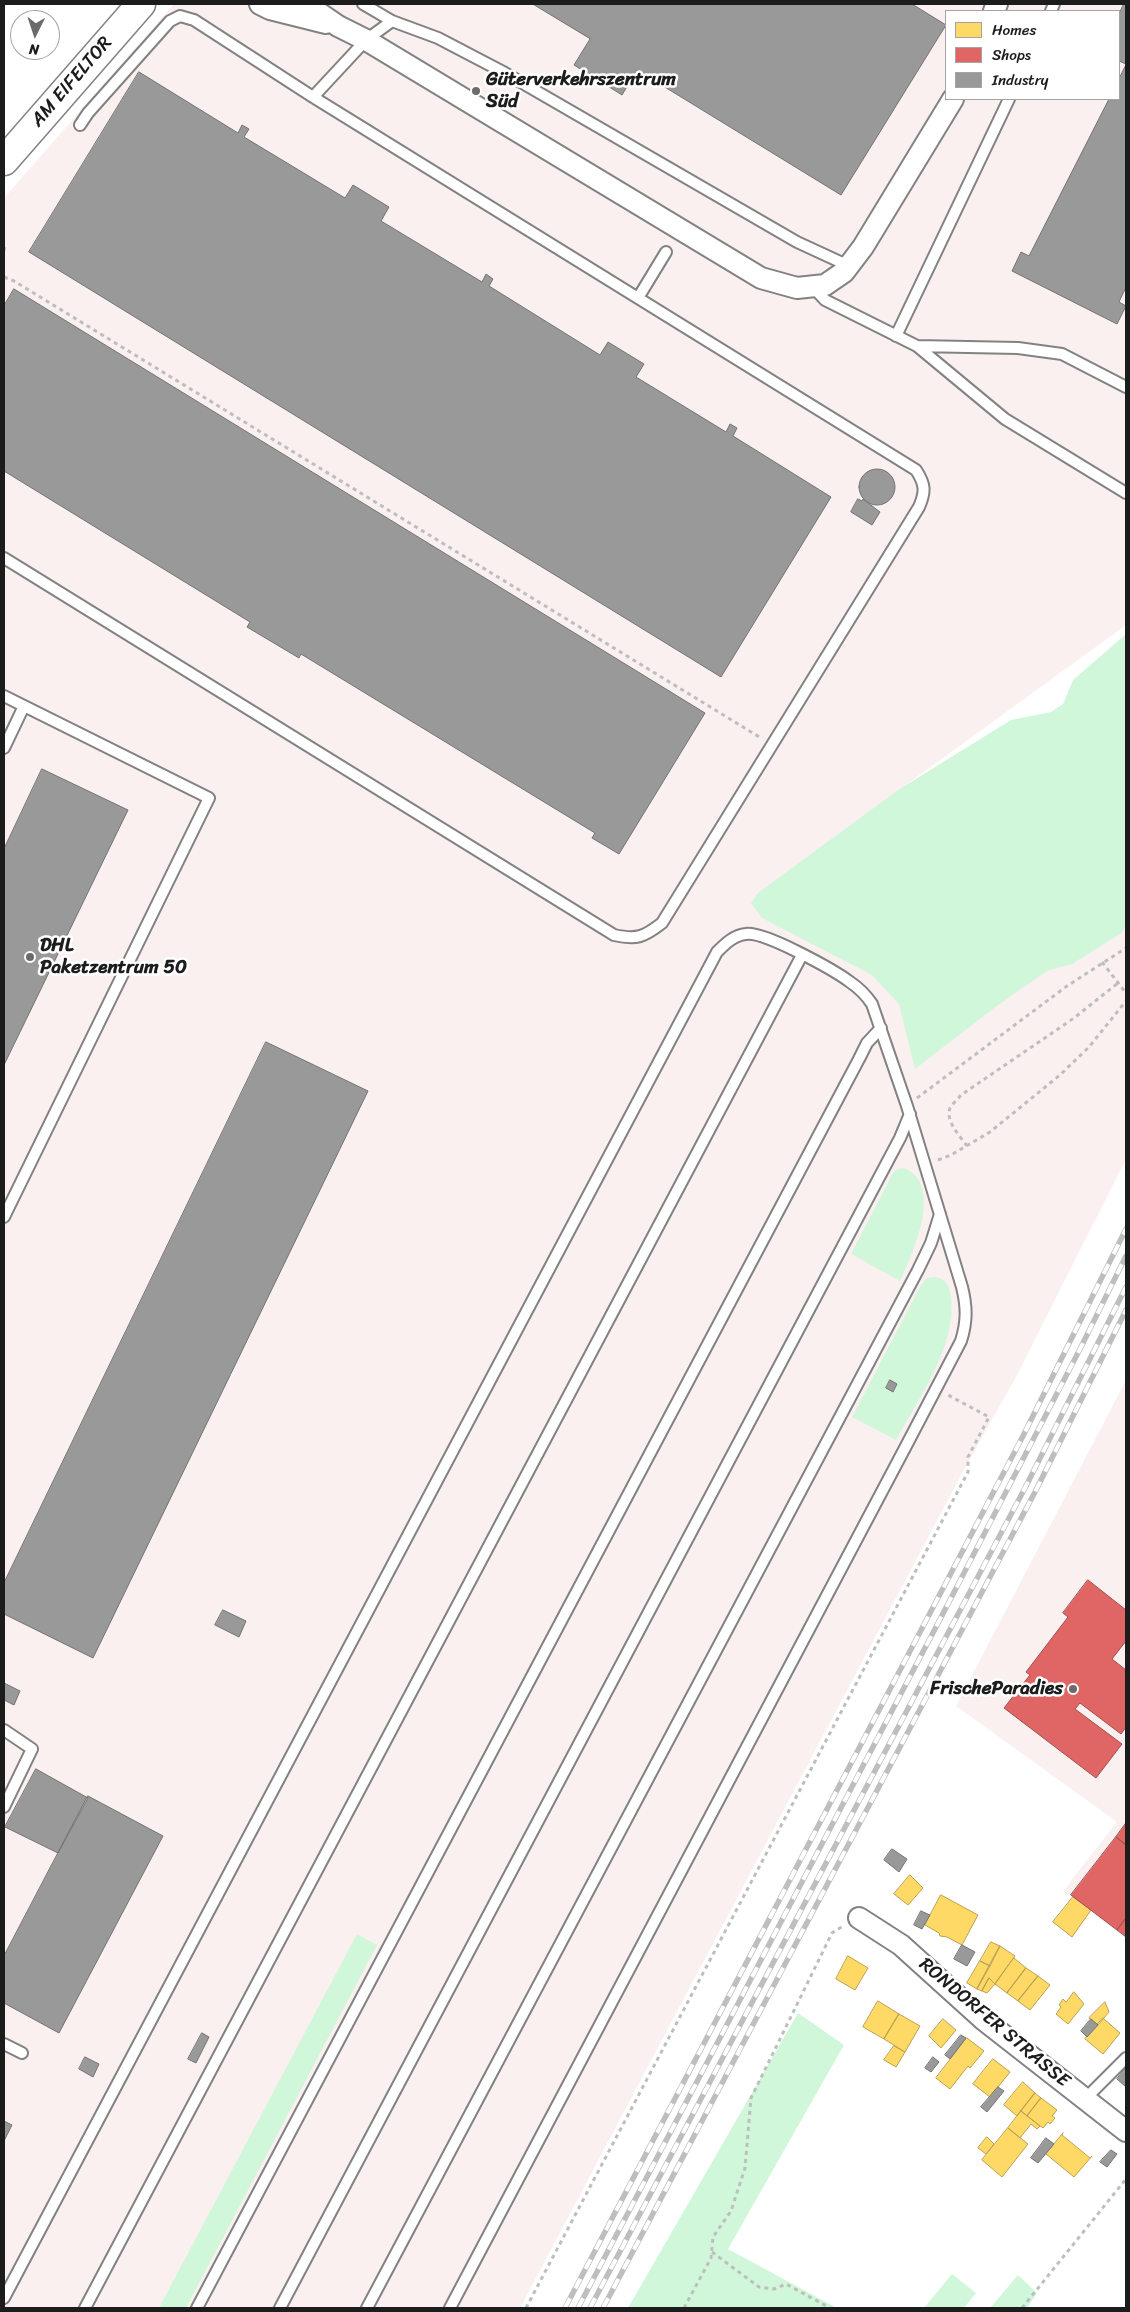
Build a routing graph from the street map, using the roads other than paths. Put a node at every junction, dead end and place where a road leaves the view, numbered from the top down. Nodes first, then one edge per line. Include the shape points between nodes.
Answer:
1 (141, 4) edge
2 (260, 4) edge
3 (306, 4) edge
4 (363, 4) edge
5 (392, 21) junction
6 (338, 26) junction
7 (366, 40) junction
8 (313, 97) junction
9 (952, 100) edge
10 (1009, 100) edge
11 (80, 125) dead end
12 (4, 161) edge
13 (666, 252) dead end
14 (849, 266) junction
15 (812, 286) junction
16 (638, 298) junction
17 (896, 336) junction
18 (917, 346) junction
19 (1126, 387) edge
20 (1126, 493) edge
21 (4, 558) edge
22 (4, 696) edge
23 (24, 706) junction
24 (4, 748) edge
25 (802, 955) junction
26 (881, 1028) junction
27 (908, 1110) junction
28 (940, 1213) junction
29 (4, 1217) edge
30 (4, 1730) edge
31 (4, 1807) edge
32 (859, 1918) road end
33 (4, 2044) edge
34 (22, 2053) dead end
35 (1126, 2058) edge
36 (1085, 2099) junction
37 (1126, 2131) edge
38 (4, 2298) edge
39 (85, 2308) edge
40 (197, 2308) edge
41 (280, 2308) edge
42 (367, 2308) edge
43 (450, 2308) edge

1 - 12 main road, AM EIFELTOR
2 - 6 street
3 - 6 street
4 - 5 lane
5 - 7 lane
5 - 14 lane via 438,38 505,73 797,242
6 - 7 street
7 - 8 lane
7 - 15 street via 761,278 797,288
8 - 11 lane via 194,20 180,16 170,21
8 - 16 lane
9 - 14 street
10 - 17 lane
13 - 16 lane
14 - 15 street via 825,285
15 - 17 lane via 825,300
16 - 21 lane via 916,470 923,481 925,493 662,923 649,934 632,939 614,935
17 - 18 lane
18 - 19 lane via 1018,348 1062,354
18 - 20 lane via 1005,418
22 - 23 lane
23 - 24 lane
23 - 29 lane via 209,798
25 - 26 lane via 849,981 865,994
25 - 38 lane via 764,936 746,933 730,940 717,952
25 - 39 lane
26 - 27 lane
26 - 40 lane via 858,1059
27 - 28 lane
27 - 41 lane via 900,1138
28 - 42 lane via 918,1270
28 - 43 lane via 962,1287 967,1318 961,1341
30 - 31 lane via 32,1749
32 - 36 street, RONDORFER STRASSE via 901,1944 984,2020
33 - 34 lane
35 - 36 lane
36 - 37 street, RONDORFER STRASSE

